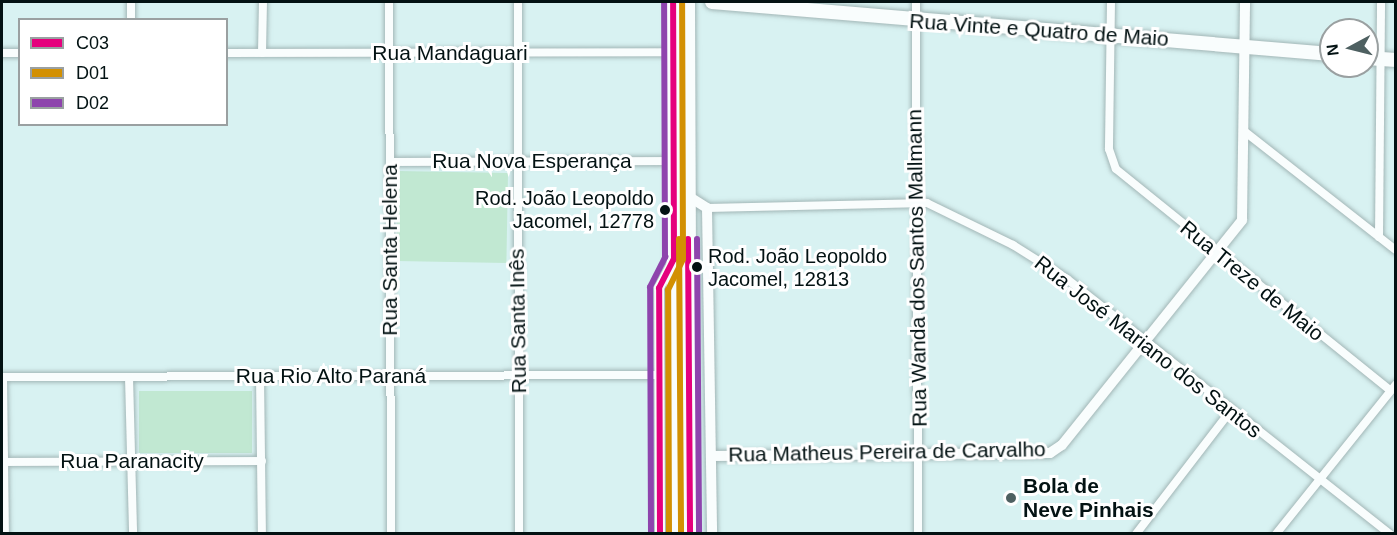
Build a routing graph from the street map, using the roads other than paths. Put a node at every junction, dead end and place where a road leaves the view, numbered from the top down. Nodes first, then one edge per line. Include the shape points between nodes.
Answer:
1 (131, 2) edge
2 (263, 2) edge
3 (389, 2) edge
4 (518, 2) edge
5 (673, 2) edge
6 (688, 2) edge
7 (712, 2) edge
8 (827, 2) edge
9 (916, 2) edge
10 (1111, 2) edge
11 (1245, 2) edge
12 (1380, 2) edge
13 (842, 15) junction
14 (131, 18) edge
15 (1378, 18) edge
16 (916, 21) junction
17 (1111, 35) junction
18 (1245, 46) junction
19 (674, 52) junction
20 (2, 53) edge
21 (18, 53) edge
22 (228, 53) edge
23 (262, 53) junction
24 (517, 53) junction
25 (1319, 53) edge
26 (389, 54) junction
27 (1379, 58) edge
28 (1395, 60) edge
29 (1375, 78) edge
30 (1244, 131) junction
31 (516, 161) junction
32 (674, 161) junction
33 (390, 162) junction
34 (688, 196) junction
35 (914, 204) junction
36 (707, 208) junction
37 (1379, 237) junction
38 (1395, 250) edge
39 (1216, 253) junction
40 (674, 260) junction
41 (1147, 341) junction
42 (518, 375) junction
43 (660, 375) junction
44 (260, 376) junction
45 (390, 376) junction
46 (2, 377) edge
47 (129, 377) junction
48 (1393, 387) edge
49 (1231, 410) junction
50 (919, 452) junction
51 (711, 456) junction
52 (132, 461) junction
53 (262, 461) junction
54 (3, 462) edge
55 (1319, 479) junction
56 (5, 534) edge
57 (133, 534) edge
58 (262, 534) edge
59 (391, 534) edge
60 (519, 534) edge
61 (660, 534) edge
62 (674, 534) edge
63 (690, 534) edge
64 (712, 534) edge
65 (918, 534) edge
66 (1136, 534) edge
67 (1276, 534) edge
68 (1389, 534) edge

1 - 14 street
2 - 23 street
3 - 26 street, Rua Santa Helena
4 - 24 street, Rua Santa Inês
5 - 19 main road
6 - 34 main road
7 - 13 main road, Rua Vinte e Quatro de Maio
8 - 13 main road
9 - 16 street, Rua Wanda dos Santos Mallmann
10 - 17 street
11 - 18 street
12 - 15 street
13 - 16 main road, Rua Vinte e Quatro de Maio
16 - 17 main road, Rua Vinte e Quatro de Maio
16 - 35 street, Rua Wanda dos Santos Mallmann
17 - 18 main road, Rua Vinte e Quatro de Maio
17 - 39 street, Rua Treze de Maio via 1109,149 1116,169
18 - 25 main road, Rua Vinte e Quatro de Maio
18 - 30 street
19 - 24 street, Rua Mandaguari
19 - 32 main road
20 - 21 street
22 - 23 street, Rua Mandaguari
23 - 26 street, Rua Mandaguari
24 - 26 street, Rua Mandaguari
24 - 31 street, Rua Santa Inês
26 - 33 street, Rua Santa Helena
27 - 28 main road
29 - 37 street
30 - 37 street
30 - 39 street, Rua Matheus Pereira de Carvalho via 1242,220
31 - 32 street, Rua Nova Esperança
31 - 33 street, Rua Nova Esperança
31 - 42 street, Rua Santa Inês
32 - 40 main road
33 - 45 street, Rua Santa Helena
34 - 36 street
34 - 63 main road
35 - 36 street, Rua José Mariano dos Santos
35 - 41 street, Rua José Mariano dos Santos via 927,203 1013,245
35 - 50 street, Rua Wanda dos Santos Mallmann
36 - 51 street
37 - 38 street
39 - 41 street, Rua Matheus Pereira de Carvalho
39 - 48 street, Rua Treze de Maio
40 - 43 street via 660,288
40 - 62 main road
41 - 49 street, Rua José Mariano dos Santos
41 - 50 street, Rua Matheus Pereira de Carvalho via 1050,453
42 - 43 street, Rua Rio Alto Paraná
42 - 45 street, Rua Rio Alto Paraná
42 - 60 street, Rua Santa Inês
43 - 61 street
44 - 45 street, Rua Rio Alto Paraná
44 - 47 street, Rua Rio Alto Paraná
44 - 53 street
45 - 59 street, Rua Santa Helena
46 - 47 street, Rua Rio Alto Paraná
46 - 54 street
47 - 52 street
48 - 55 street
49 - 55 street, Rua José Mariano dos Santos
49 - 66 street
50 - 51 street, Rua Matheus Pereira de Carvalho
50 - 65 street, Rua Wanda dos Santos Mallmann
51 - 64 street
52 - 53 street, Rua Paranacity
52 - 54 street, Rua Paranacity
52 - 57 street
53 - 58 street
54 - 56 street
55 - 67 street
55 - 68 street, Rua José Mariano dos Santos

